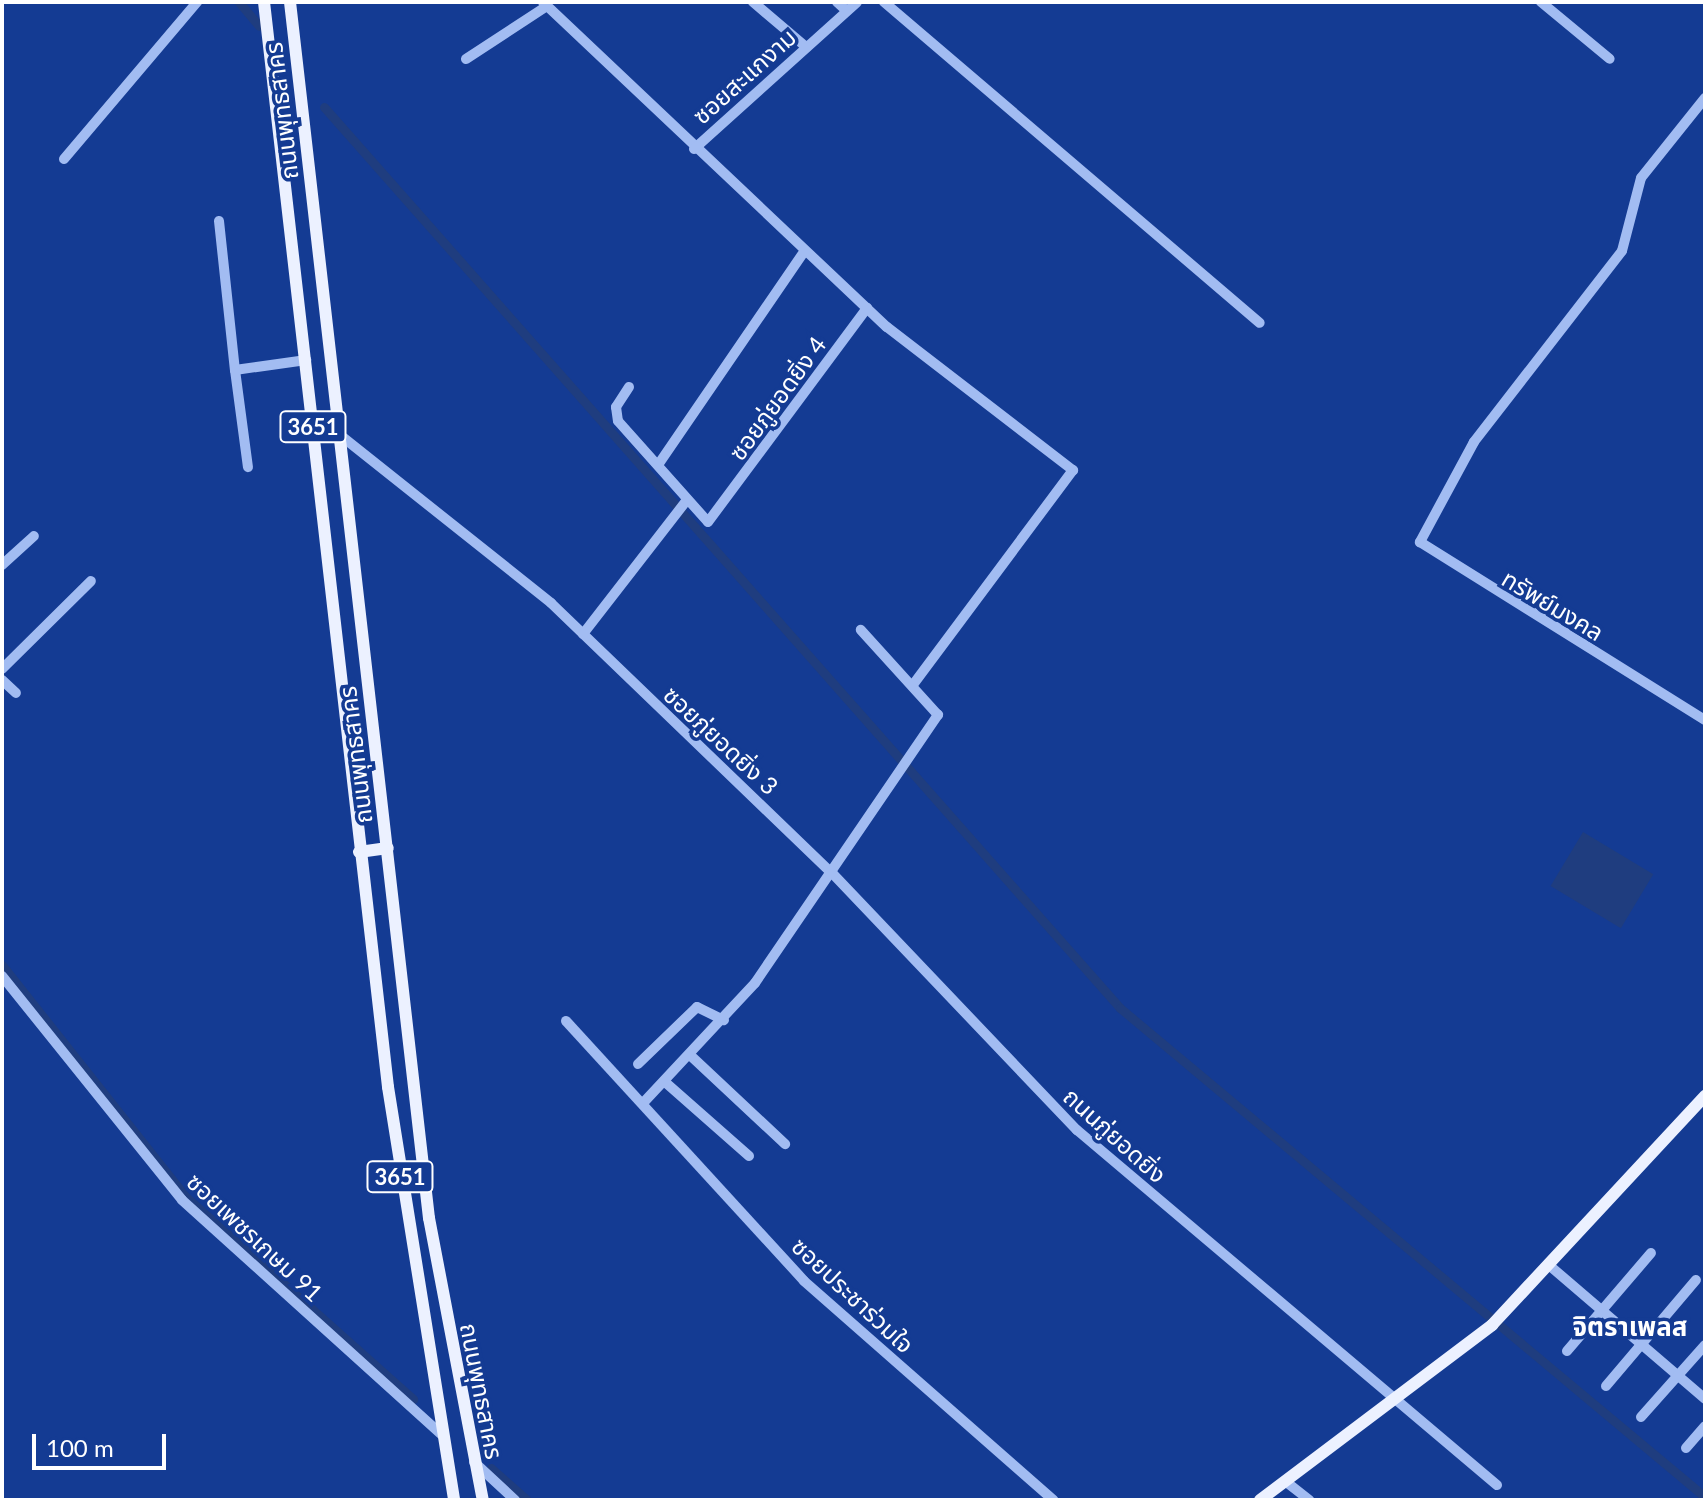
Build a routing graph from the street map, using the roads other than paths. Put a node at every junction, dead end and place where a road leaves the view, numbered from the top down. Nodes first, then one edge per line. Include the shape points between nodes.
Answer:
1 (197, 2) edge
2 (264, 2) edge
3 (290, 2) edge
4 (753, 2) edge
5 (837, 2) edge
6 (857, 2) edge
7 (884, 2) edge
8 (1541, 2) edge
9 (545, 4) edge
10 (847, 11) junction
11 (806, 47) junction
12 (466, 59) dead end
13 (1610, 59) dead end
14 (1705, 98) edge
15 (694, 149) junction
16 (64, 159) dead end
17 (219, 221) dead end
18 (805, 250) junction
19 (867, 308) junction
20 (1260, 323) dead end
21 (306, 360) junction
22 (235, 370) junction
23 (629, 387) dead end
24 (340, 435) junction
25 (658, 465) junction
26 (248, 467) dead end
27 (687, 500) junction
28 (34, 536) dead end
29 (2, 565) edge
30 (91, 581) dead end
31 (861, 630) dead end
32 (583, 634) junction
33 (2, 669) edge
34 (2, 680) edge
35 (912, 686) junction
36 (16, 693) dead end
37 (1705, 720) edge
38 (388, 848) junction
39 (359, 852) junction
40 (833, 874) junction
41 (2, 976) edge
42 (724, 1020) junction
43 (566, 1021) dead end
44 (691, 1056) junction
45 (638, 1064) dead end
46 (665, 1082) junction
47 (1705, 1096) edge
48 (644, 1102) junction
49 (785, 1144) dead end
50 (749, 1156) dead end
51 (1651, 1253) dead end
52 (1550, 1266) junction
53 (1696, 1280) dead end
54 (1601, 1311) junction
55 (1639, 1344) junction
56 (1705, 1345) edge
57 (1567, 1351) dead end
58 (1677, 1376) junction
59 (1606, 1386) dead end
60 (1396, 1398) junction
61 (1705, 1399) edge
62 (1641, 1417) dead end
63 (1705, 1426) edge
64 (441, 1434) junction
65 (1686, 1448) dead end
66 (472, 1460) junction
67 (1285, 1481) junction
68 (1497, 1485) dead end
69 (454, 1500) edge
70 (483, 1500) edge
71 (515, 1500) edge
72 (1053, 1500) edge
73 (1260, 1500) edge
74 (1309, 1500) edge

1 - 16 street
2 - 21 main road, ถนนพุทธสาคร / 3651
3 - 24 main road, ถนนพุทธสาคร / 3651
4 - 11 street
5 - 10 street
6 - 10 street, ซอยสะแกงาม
7 - 20 street
8 - 13 street
9 - 12 street
9 - 15 street
10 - 11 street, ซอยสะแกงาม
11 - 15 street, ซอยสะแกงาม
14 - 37 street, ทรัพย์มงคล via 1641,178 1622,251 1474,442 1420,532 1423,548
15 - 18 street
17 - 22 street
18 - 19 street
18 - 25 street
19 - 27 street, ซอยภู่ยอดยิ่ง 4 via 721,513 708,522
19 - 35 street via 1073,470
21 - 22 street
21 - 39 main road, ถนนพุทธสาคร / 3651
22 - 26 street
23 - 25 street via 614,414
24 - 32 street, ซอยภู่ยอดยิ่ง 3 via 457,521
24 - 38 main road, ถนนพุทธสาคร / 3651
25 - 27 street
27 - 32 street
28 - 29 street
30 - 33 street
31 - 35 street
32 - 40 street, ซอยภู่ยอดยิ่ง 3
34 - 36 street
35 - 40 street via 938,715 896,769
38 - 39 main road
38 - 66 main road, ถนนพุทธสาคร / 3651 via 431,1231
39 - 64 main road, ถนนพุทธสาคร / 3651
40 - 42 street
40 - 60 street, ถนนภู่ยอดยิ่ง via 1077,1130
41 - 64 street, ซอยเพชรเกษม 91 via 182,1200
42 - 44 street
42 - 45 street via 697,1007
43 - 48 street, ซอยประชาร่วมใจ
44 - 46 street
44 - 49 street
46 - 48 street
46 - 50 street
47 - 52 main road
48 - 72 street, ซอยประชาร่วมใจ via 804,1281
51 - 54 street
52 - 54 street
52 - 60 main road via 1497,1320
53 - 55 street
54 - 55 street
54 - 57 street
55 - 58 street
55 - 59 street
56 - 58 street
58 - 61 street
58 - 62 street
60 - 67 main road
60 - 68 street, ถนนภู่ยอดยิ่ง
63 - 65 street
64 - 69 main road, ถนนพุทธสาคร / 3651
66 - 70 main road, ถนนพุทธสาคร / 3651
66 - 71 street
67 - 73 main road
67 - 74 street

